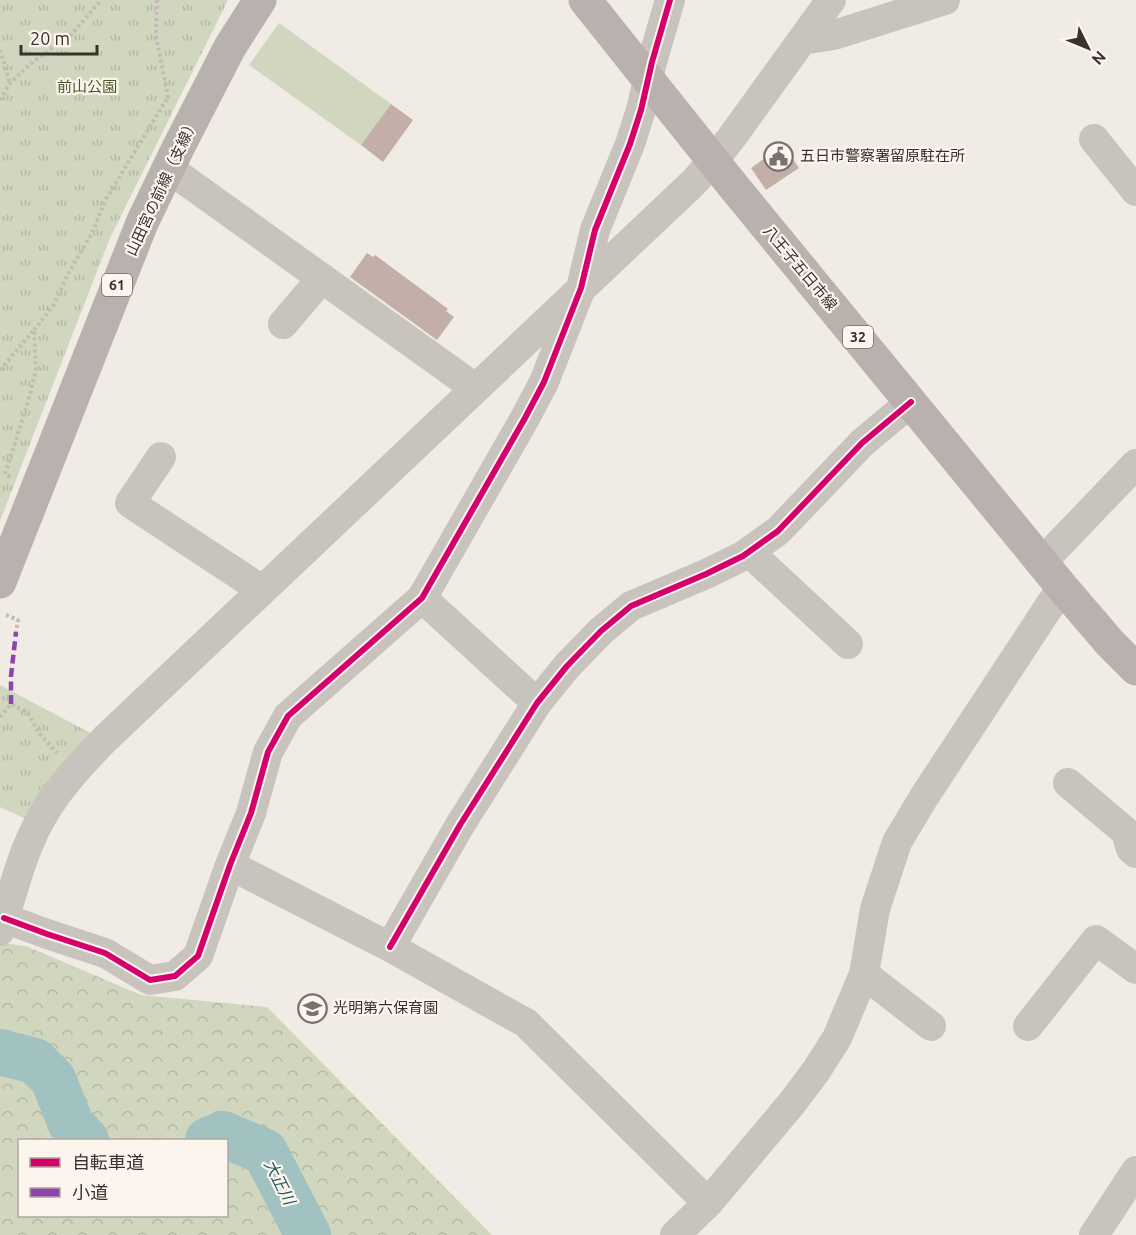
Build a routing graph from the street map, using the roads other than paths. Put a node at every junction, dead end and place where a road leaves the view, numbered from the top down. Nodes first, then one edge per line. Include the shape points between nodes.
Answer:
1 (260, 0) edge
2 (585, 0) edge
3 (670, 0) edge
4 (831, 0) edge
5 (945, 0) edge
6 (802, 40) junction
7 (649, 80) junction
8 (1094, 139) dead end
9 (713, 161) junction
10 (168, 168) junction
11 (1136, 191) edge
12 (322, 278) junction
13 (581, 288) junction
14 (283, 324) dead end
15 (500, 365) junction
16 (475, 388) junction
17 (537, 395) junction
18 (912, 402) junction
19 (162, 457) dead end
20 (1136, 464) edge
21 (749, 552) junction
22 (1052, 574) junction
23 (0, 582) edge
24 (262, 590) junction
25 (422, 598) junction
26 (848, 644) dead end
27 (1136, 669) edge
28 (537, 703) junction
29 (1068, 783) dead end
30 (1136, 853) edge
31 (230, 865) junction
32 (2, 925) edge
33 (390, 947) junction
34 (1136, 969) edge
35 (864, 974) junction
36 (931, 1026) dead end
37 (1028, 1026) dead end
38 (1136, 1171) edge
39 (708, 1203) junction
40 (675, 1235) edge
41 (1094, 1235) edge

1 - 10 main road, 山田宮の前線（支線） / 61 via 230,47
2 - 7 main road, 八王子五日市線 / 32
3 - 7 street
4 - 6 street
5 - 6 street
6 - 9 street
7 - 9 main road, 八王子五日市線 / 32
7 - 13 street via 630,144 595,230
8 - 11 street
9 - 13 street
9 - 18 main road, 八王子五日市線 / 32
10 - 12 street
10 - 23 main road, 山田宮の前線（支線） / 61 via 142,223
12 - 14 street
12 - 16 street
13 - 15 street
13 - 17 street
15 - 16 street
15 - 17 street via 526,376
16 - 24 street
17 - 25 street
18 - 21 street via 862,443 777,531
18 - 22 main road, 八王子五日市線 / 32
19 - 24 street via 130,503
20 - 22 street
21 - 26 street
21 - 28 street via 631,606 567,666
22 - 27 main road, 八王子五日市線 / 32
22 - 35 street via 897,842 875,909
24 - 32 street via 105,739 59,791 25,853
25 - 28 street
25 - 31 street via 288,716 268,753 251,813
28 - 33 street
29 - 30 street via 1126,832
31 - 32 street via 198,956 175,976 150,981 105,952
31 - 33 street
33 - 39 street via 526,1023
34 - 37 street via 1096,940
35 - 36 street
35 - 39 street via 837,1038 816,1071
38 - 41 street
39 - 40 street

